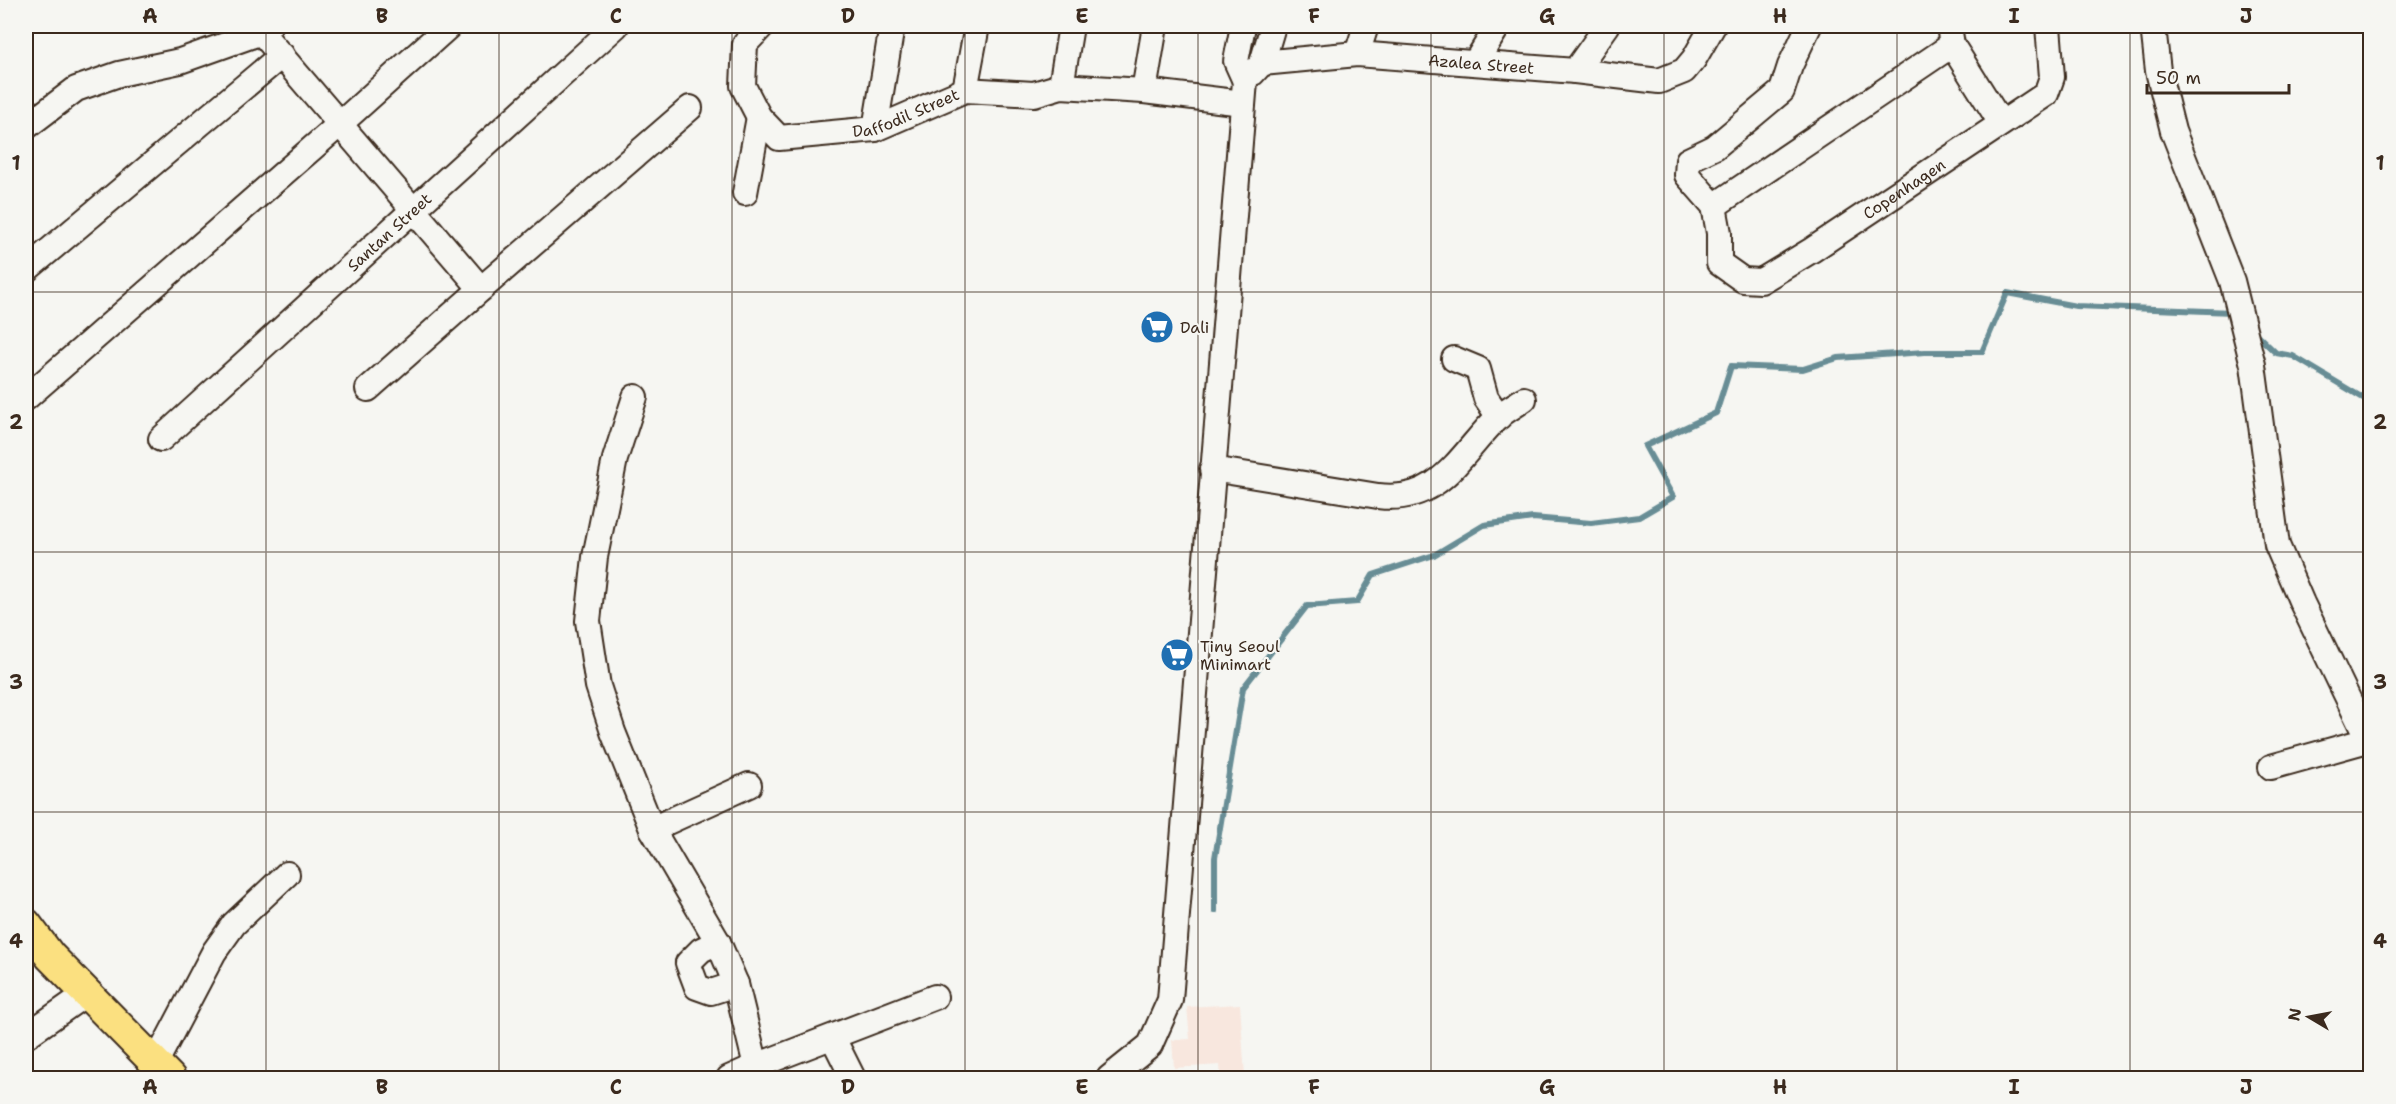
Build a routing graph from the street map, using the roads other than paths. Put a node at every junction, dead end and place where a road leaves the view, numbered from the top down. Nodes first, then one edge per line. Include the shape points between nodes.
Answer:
1 (449, 26) edge
2 (616, 26) edge
3 (762, 26) edge
4 (892, 26) edge
5 (977, 26) edge
6 (1071, 26) edge
7 (1155, 26) edge
8 (1243, 26) edge
9 (1273, 26) edge
10 (1366, 26) edge
11 (1498, 26) edge
12 (1607, 26) edge
13 (1713, 26) edge
14 (1809, 26) edge
15 (2048, 26) edge
16 (2153, 26) edge
17 (262, 28) edge
18 (1951, 35) edge
19 (1358, 54) junction
20 (282, 55) junction
21 (1262, 63) junction
22 (1475, 63) junction
23 (1575, 70) junction
24 (1061, 86) junction
25 (965, 90) junction
26 (1144, 91) junction
27 (1244, 92) junction
28 (690, 108) dead end
29 (759, 117) junction
30 (2001, 123) junction
31 (340, 124) junction
32 (26, 127) edge
33 (875, 129) junction
34 (745, 193) dead end
35 (1714, 206) junction
36 (413, 209) junction
37 (26, 270) edge
38 (481, 288) junction
39 (1454, 359) dead end
40 (368, 389) dead end
41 (635, 397) dead end
42 (26, 398) edge
43 (1524, 399) dead end
44 (1499, 417) junction
45 (161, 439) dead end
46 (1212, 469) junction
47 (2369, 740) edge
48 (2271, 766) dead end
49 (749, 785) dead end
50 (652, 829) junction
51 (287, 874) dead end
52 (26, 924) edge
53 (718, 942) junction
54 (736, 984) junction
55 (87, 993) junction
56 (935, 997) dead end
57 (26, 1036) edge
58 (833, 1038) junction
59 (756, 1066) junction
60 (163, 1071) edge
61 (729, 1078) edge
62 (853, 1078) edge
63 (1110, 1078) edge

1 - 31 street
2 - 36 street, Santan Street
3 - 29 street, Daffodil Street via 745,44 743,86
4 - 33 street
5 - 25 street
6 - 24 street
7 - 26 street
8 - 27 street via 1236,61
9 - 21 street
10 - 19 street
11 - 22 street
12 - 23 street
13 - 23 street, Azalea Street via 1684,71 1659,81
14 - 35 street via 1782,91 1715,147 1688,160 1687,175
15 - 30 street, Copenhagen via 2052,77 2046,94
16 - 47 street via 2158,71 2173,131 2232,281 2253,365 2277,545
17 - 20 street
17 - 32 street via 180,61 119,74 76,89
18 - 30 street
18 - 35 street
19 - 21 street, Azalea Street
19 - 22 street, Azalea Street
20 - 31 street
20 - 37 street
21 - 27 street
22 - 23 street, Azalea Street
24 - 25 street, Daffodil Street via 1034,94
24 - 26 street, Daffodil Street
25 - 33 street, Daffodil Street
26 - 27 street, Daffodil Street
27 - 46 street
28 - 38 street
29 - 33 street, Daffodil Street via 779,138
29 - 34 street
30 - 35 street, Copenhagen via 1761,281 1743,280 1719,262
31 - 36 street
31 - 42 street
36 - 38 street
36 - 45 street, Santan Street
38 - 40 street
39 - 44 street via 1478,369 1486,398
41 - 50 street via 615,459 599,535 588,621 598,686
43 - 44 street
44 - 46 street via 1436,483 1413,495 1378,496
46 - 63 street via 1170,1000 1150,1044
47 - 48 street
49 - 50 street
50 - 53 street
51 - 60 street via 234,924 214,952
52 - 55 main road via 50,956
53 - 54 street
53 - 54 street via 701,950 688,963 697,987 711,992
54 - 59 street
55 - 57 street
55 - 60 main road
56 - 58 street
58 - 59 street
58 - 62 street
59 - 61 street

